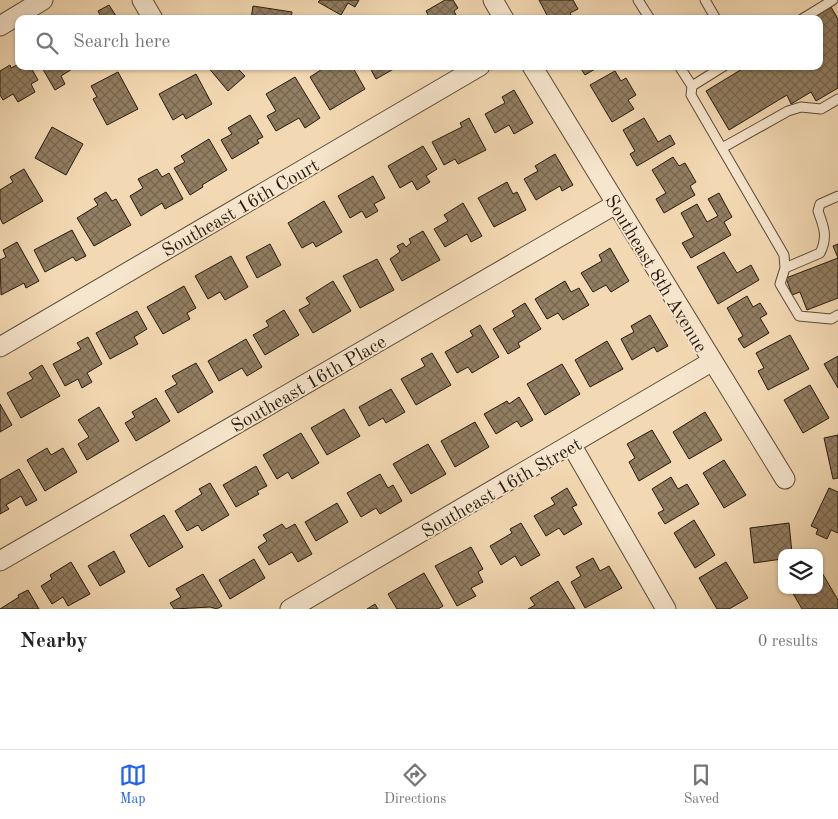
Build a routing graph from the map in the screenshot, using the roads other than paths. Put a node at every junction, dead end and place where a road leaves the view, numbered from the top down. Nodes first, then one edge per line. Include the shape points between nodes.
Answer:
1 (44, 0) edge
2 (142, 0) edge
3 (493, 0) edge
4 (638, 0) edge
5 (705, 0) edge
6 (833, 0) edge
7 (19, 15) edge
8 (151, 15) edge
9 (502, 15) edge
10 (647, 15) edge
11 (714, 15) edge
12 (809, 15) edge
13 (15, 17) edge
14 (0, 26) edge
15 (473, 70) edge
16 (534, 70) edge
17 (682, 70) edge
18 (718, 70) edge
19 (692, 86) junction
20 (838, 99) edge
21 (722, 148) junction
22 (838, 196) edge
23 (616, 204) junction
24 (785, 268) junction
25 (838, 315) edge
26 (0, 347) edge
27 (711, 362) junction
28 (572, 446) junction
29 (785, 479) dead end
30 (0, 561) edge
31 (660, 607) edge
32 (290, 609) edge

1 - 7 street
2 - 8 street
3 - 9 street
4 - 10 lane
5 - 11 lane
6 - 12 lane
13 - 14 street
15 - 26 street, Southeast 16th Court
16 - 23 street, Southeast 8th Avenue
17 - 19 lane
18 - 19 lane
19 - 21 lane via 691,95
20 - 21 lane via 821,109 800,107 788,112
21 - 24 lane via 784,255
22 - 24 lane via 820,204 818,211 826,232 820,253
23 - 27 street, Southeast 8th Avenue
23 - 30 street, Southeast 16th Place
24 - 25 lane via 780,284 799,316 831,319
27 - 28 street, Southeast 16th Street
27 - 29 street, Southeast 8th Avenue
28 - 31 street
28 - 32 street, Southeast 16th Street

